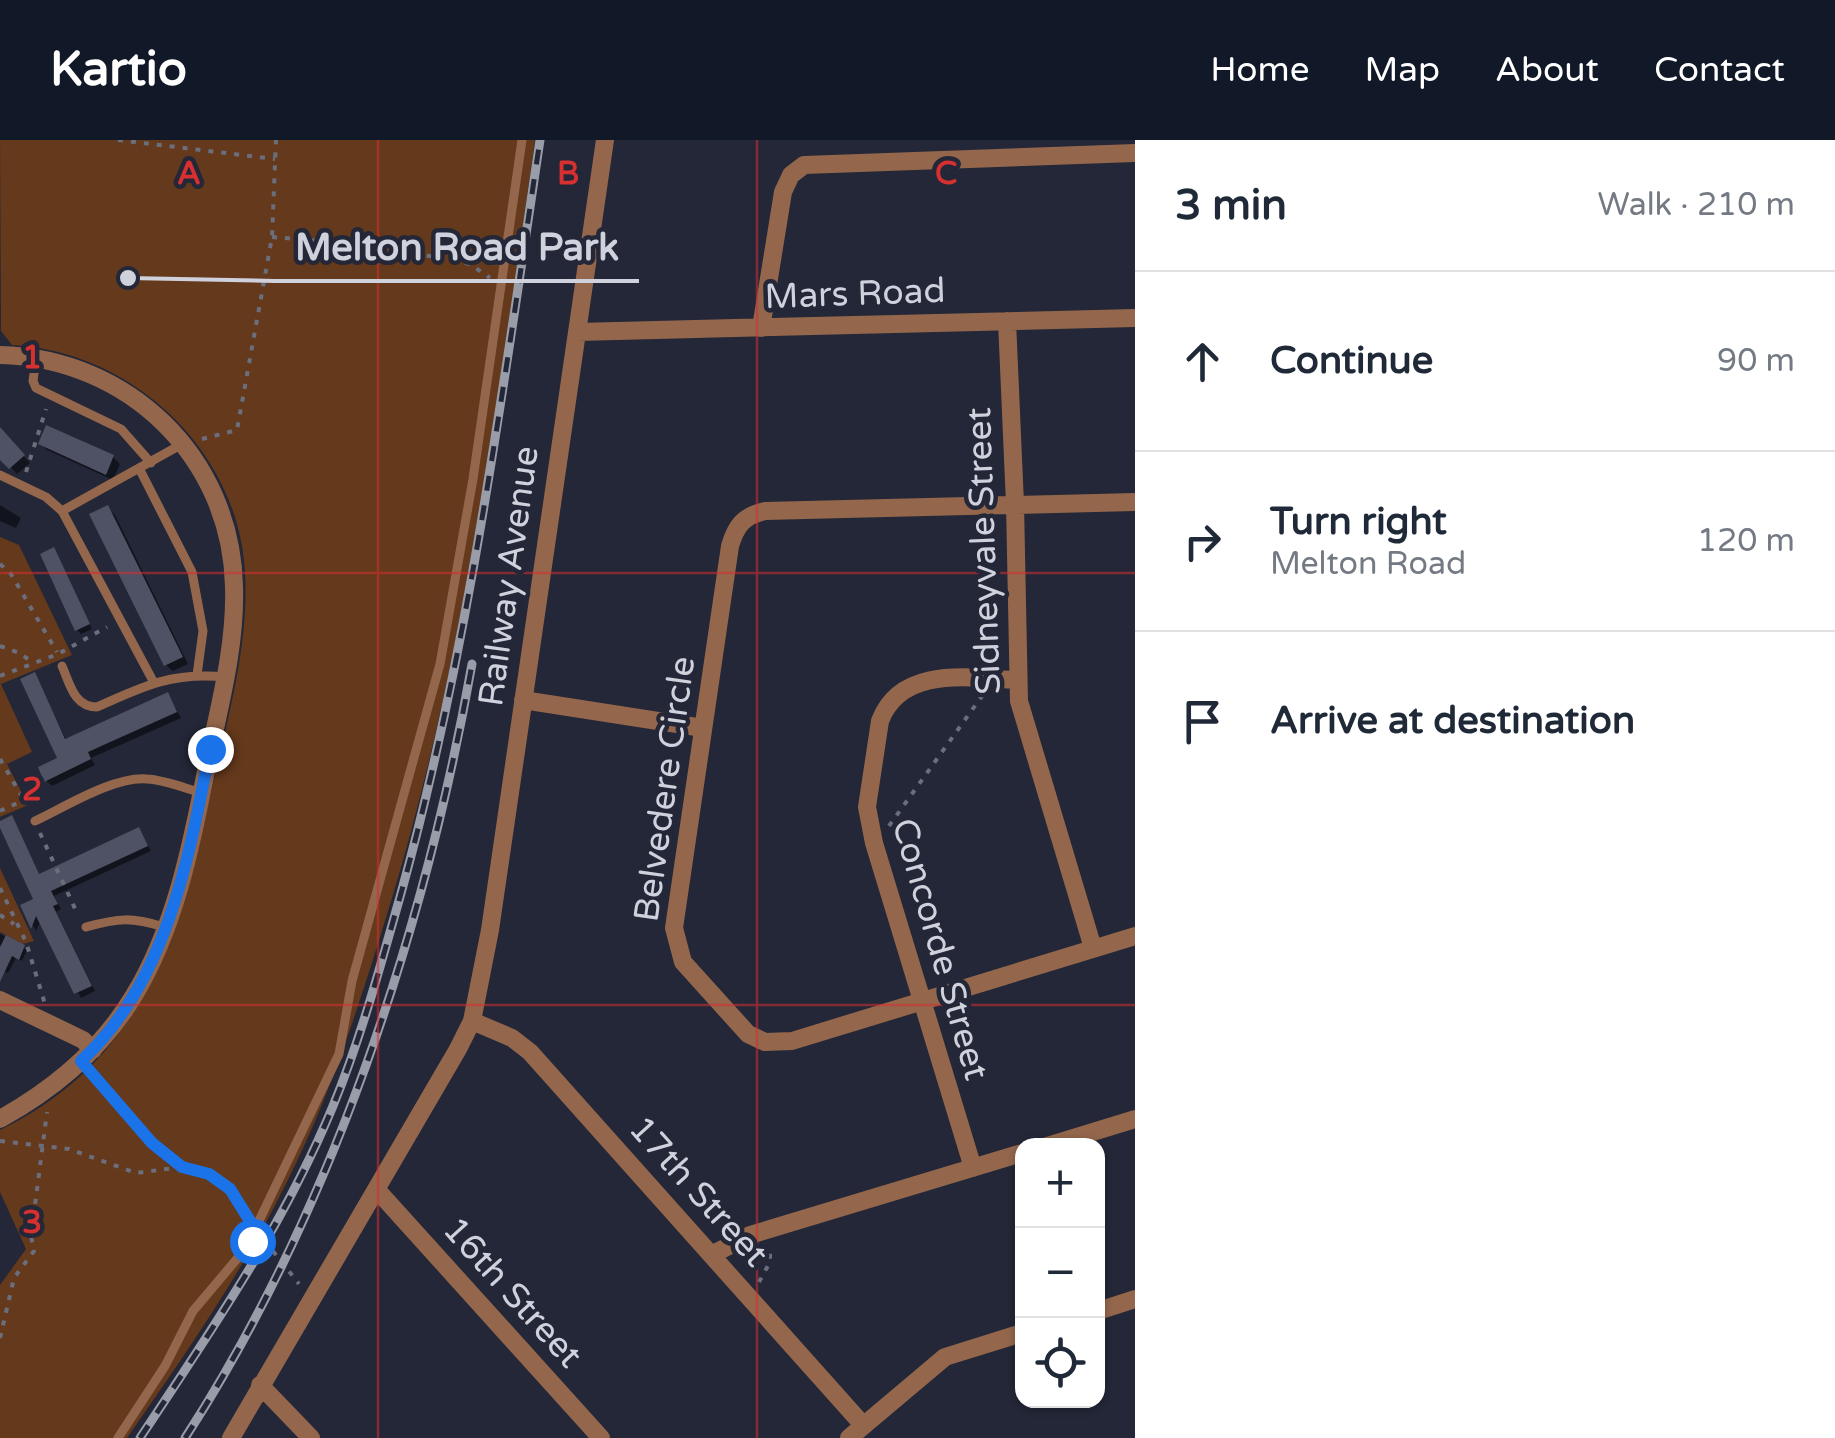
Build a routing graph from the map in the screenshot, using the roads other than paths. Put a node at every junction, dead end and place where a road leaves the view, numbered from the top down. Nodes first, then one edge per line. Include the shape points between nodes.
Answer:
1 (522, 140) edge
2 (605, 140) edge
3 (1135, 153) edge
4 (1135, 318) edge
5 (1007, 321) junction
6 (761, 328) junction
7 (577, 332) junction
8 (0, 356) edge
9 (36, 358) junction
10 (184, 443) junction
11 (151, 462) junction
12 (140, 470) junction
13 (0, 475) edge
14 (1135, 502) edge
15 (1015, 504) junction
16 (62, 510) junction
17 (62, 666) road end
18 (197, 674) junction
19 (226, 677) junction
20 (1016, 680) junction
21 (152, 681) junction
22 (523, 700) junction
23 (703, 728) junction
24 (202, 793) junction
25 (35, 821) road end
26 (86, 927) road end
27 (164, 928) junction
28 (1135, 936) edge
29 (1094, 948) junction
30 (0, 1000) edge
31 (920, 1001) junction
32 (472, 1021) junction
33 (87, 1056) junction
34 (0, 1118) edge
35 (1135, 1119) edge
36 (1073, 1138) edge
37 (1015, 1155) edge
38 (973, 1168) junction
39 (377, 1190) junction
40 (712, 1254) junction
41 (1135, 1299) edge
42 (1105, 1308) edge
43 (1015, 1336) edge
44 (260, 1385) junction
45 (863, 1425) junction
46 (118, 1438) edge
47 (230, 1438) edge
48 (311, 1438) edge
49 (601, 1438) edge
50 (848, 1438) edge

1 - 46 lane via 440,664 352,981 340,1054 252,1241 192,1311
2 - 7 street, Railway Avenue
3 - 6 street via 804,165 783,192
4 - 5 street, Mars Road
5 - 6 street, Mars Road
5 - 15 street, Sidneyvale Street
6 - 7 street, Mars Road
7 - 22 street, Railway Avenue
8 - 9 street
9 - 10 street via 121,388
9 - 11 lane via 34,386 121,428
10 - 11 lane
10 - 19 street via 212,490 230,544 234,601
11 - 12 lane
12 - 16 lane
12 - 18 lane via 192,572 202,631
13 - 16 lane
14 - 15 street, Belvedere Circle
15 - 20 street, Sidneyvale Street
15 - 23 street, Belvedere Circle via 765,511 744,519 730,546
16 - 21 lane
17 - 21 lane via 76,698 89,707
18 - 19 lane
18 - 21 lane
19 - 24 street
20 - 29 street, Sidneyvale Street
20 - 31 street, Concorde Street via 926,680 885,710 878,729 867,807
22 - 23 street
22 - 32 street, Railway Avenue
23 - 31 street, Belvedere Circle via 674,928 684,962 748,1034 765,1042 792,1041
24 - 25 lane via 134,779
24 - 27 street
26 - 27 lane via 134,918
27 - 33 street via 135,994
28 - 29 street, Belvedere Circle
29 - 31 street, Belvedere Circle
30 - 33 street via 83,1040
31 - 38 street, Concorde Street
32 - 39 street, Railway Avenue
32 - 40 street, 17th Street via 530,1052
33 - 34 street
35 - 36 street
37 - 38 street
38 - 40 street via 737,1240
39 - 44 street, Railway Avenue
39 - 49 street, 16th Street
40 - 45 street, 17th Street
41 - 42 street
43 - 45 street via 944,1357
44 - 47 street, Railway Avenue
44 - 48 street
45 - 50 street

